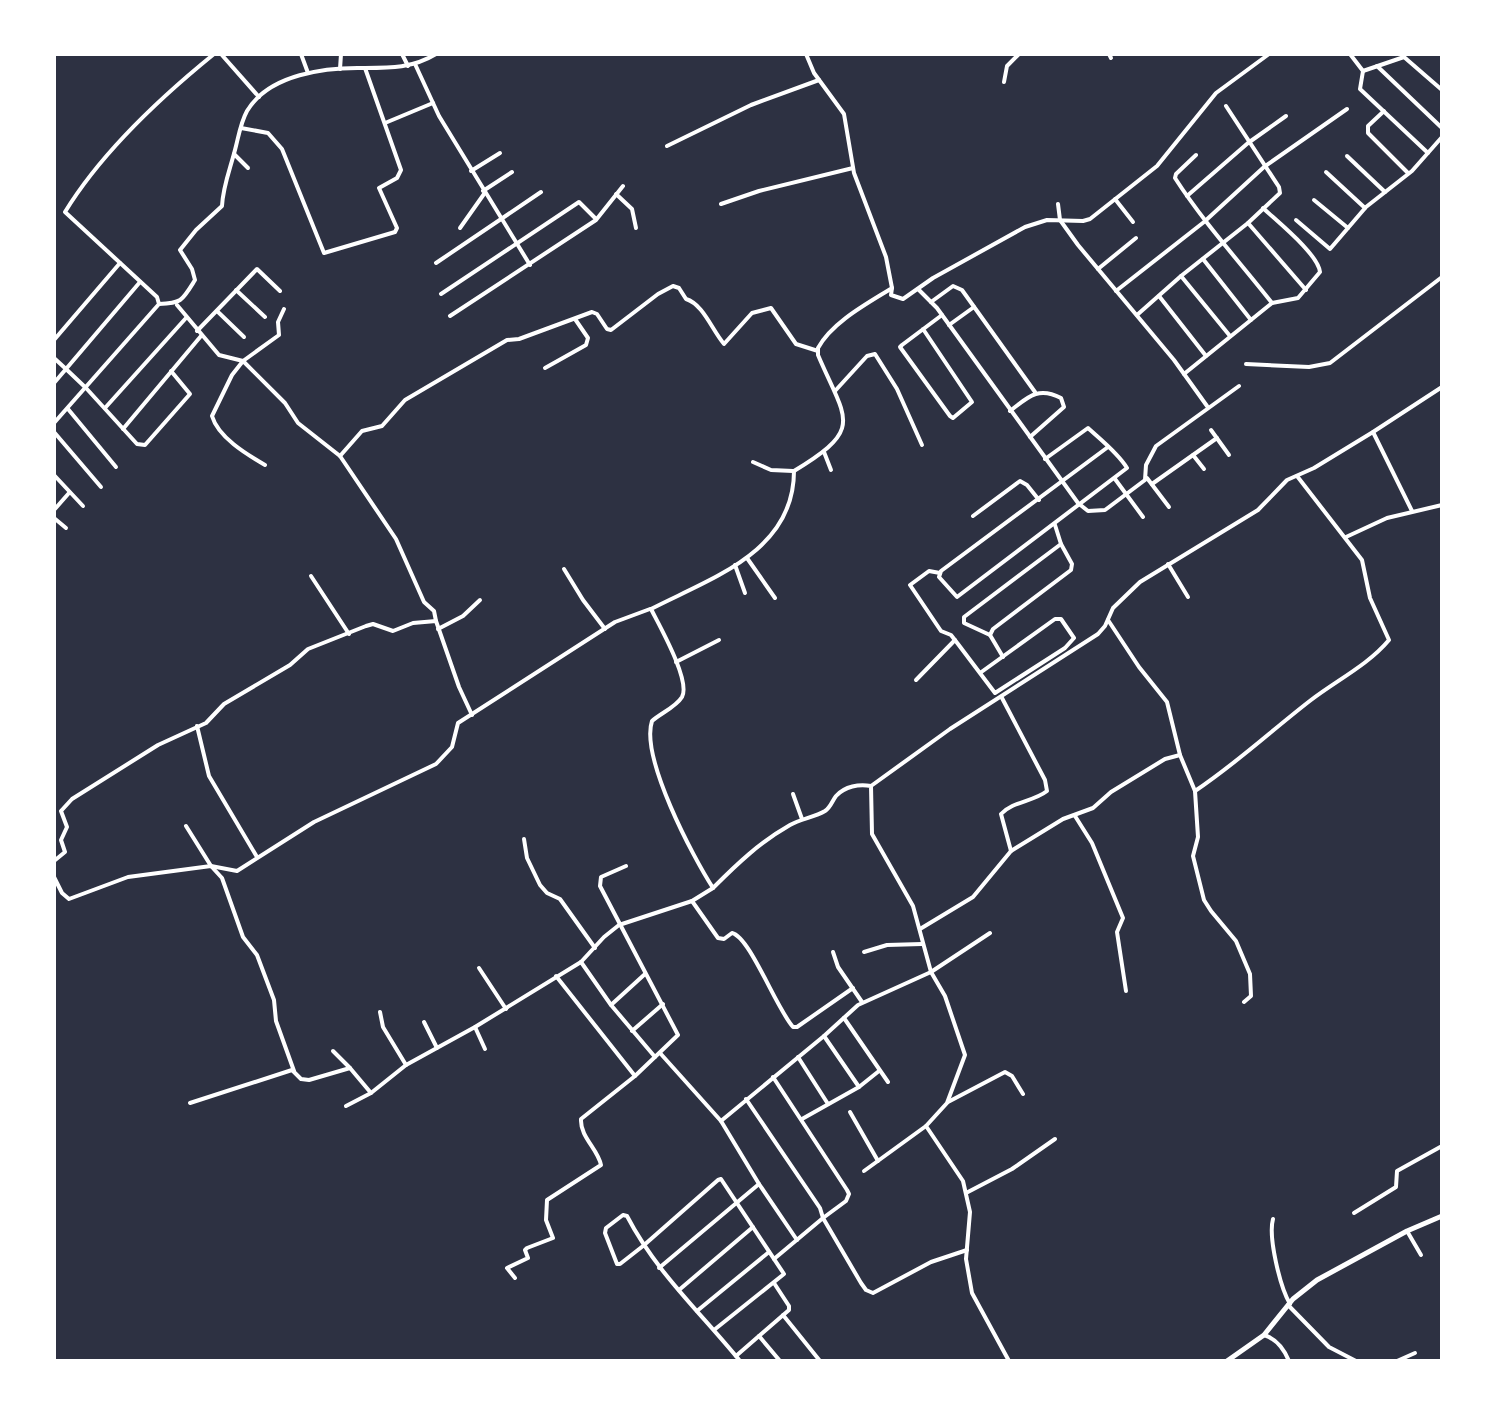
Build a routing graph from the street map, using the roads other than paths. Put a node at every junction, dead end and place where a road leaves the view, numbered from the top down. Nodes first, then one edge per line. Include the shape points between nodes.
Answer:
1 (214, 54) edge
2 (221, 54) edge
3 (301, 54) edge
4 (341, 54) edge
5 (402, 54) edge
6 (436, 54) edge
7 (806, 54) edge
8 (1019, 54) edge
9 (1269, 54) edge
10 (1350, 54) edge
11 (415, 64) junction
12 (408, 66) junction
13 (1377, 66) junction
14 (365, 68) junction
15 (340, 69) junction
16 (1363, 71) junction
17 (308, 73) junction
18 (819, 80) junction
19 (1004, 82) dead end
20 (1442, 90) edge
21 (259, 97) junction
22 (433, 103) junction
23 (1226, 106) dead end
24 (1347, 109) dead end
25 (1384, 111) junction
26 (1286, 116) dead end
27 (385, 123) junction
28 (241, 128) junction
29 (1442, 128) edge
30 (1442, 137) edge
31 (1248, 143) junction
32 (667, 146) dead end
33 (500, 153) dead end
34 (1428, 153) junction
35 (234, 154) junction
36 (1196, 155) dead end
37 (1347, 156) dead end
38 (1264, 167) junction
39 (248, 168) dead end
40 (853, 168) junction
41 (471, 171) junction
42 (512, 172) dead end
43 (1326, 172) dead end
44 (1408, 174) junction
45 (623, 186) dead end
46 (484, 192) junction
47 (541, 192) dead end
48 (1385, 192) junction
49 (616, 194) junction
50 (1187, 196) junction
51 (1115, 199) junction
52 (1314, 200) dead end
53 (721, 204) dead end
54 (1058, 204) dead end
55 (1263, 208) junction
56 (1365, 208) junction
57 (500, 219) junction
58 (596, 220) junction
59 (1060, 220) junction
60 (1296, 220) dead end
61 (1133, 222) dead end
62 (1204, 222) junction
63 (1248, 223) junction
64 (460, 228) dead end
65 (636, 228) dead end
66 (1348, 228) junction
67 (1136, 238) dead end
68 (516, 243) junction
69 (1225, 243) junction
70 (1203, 259) junction
71 (120, 263) junction
72 (436, 263) dead end
73 (530, 265) junction
74 (1098, 269) junction
75 (1181, 276) junction
76 (1442, 277) edge
77 (140, 282) junction
78 (892, 288) junction
79 (918, 289) junction
80 (236, 290) junction
81 (1306, 290) junction
82 (280, 291) dead end
83 (1116, 291) junction
84 (441, 294) dead end
85 (1159, 296) junction
86 (931, 302) junction
87 (1272, 303) junction
88 (159, 304) junction
89 (176, 304) junction
90 (974, 307) junction
91 (284, 309) dead end
92 (217, 311) junction
93 (942, 315) junction
94 (1137, 315) junction
95 (450, 316) dead end
96 (187, 317) junction
97 (265, 317) dead end
98 (575, 319) junction
99 (1251, 320) junction
100 (949, 325) junction
101 (923, 329) junction
102 (199, 334) junction
103 (244, 337) dead end
104 (1230, 337) junction
105 (54, 340) edge
106 (818, 351) junction
107 (1206, 356) junction
108 (54, 358) edge
109 (243, 361) junction
110 (1246, 364) dead end
111 (545, 368) dead end
112 (66, 369) junction
113 (171, 371) junction
114 (1184, 374) junction
115 (54, 383) edge
116 (1239, 386) dead end
117 (1442, 387) edge
118 (86, 388) junction
119 (835, 391) junction
120 (1035, 392) junction
121 (1208, 407) junction
122 (105, 408) junction
123 (68, 409) junction
124 (1010, 411) junction
125 (54, 423) edge
126 (123, 429) junction
127 (1211, 430) dead end
128 (54, 432) edge
129 (1373, 432) junction
130 (1029, 437) junction
131 (1217, 438) junction
132 (922, 445) dead end
133 (1108, 447) junction
134 (824, 452) junction
135 (1193, 455) junction
136 (1229, 455) dead end
137 (340, 456) junction
138 (1045, 459) junction
139 (753, 462) dead end
140 (265, 465) dead end
141 (116, 467) dead end
142 (1204, 469) dead end
143 (831, 470) dead end
144 (794, 471) junction
145 (54, 475) edge
146 (1297, 476) junction
147 (1147, 478) junction
148 (1115, 479) junction
149 (1063, 483) junction
150 (1152, 484) junction
151 (101, 487) dead end
152 (69, 493) junction
153 (1127, 494) junction
154 (1039, 500) junction
155 (1442, 505) edge
156 (83, 506) dead end
157 (1080, 506) junction
158 (1169, 507) dead end
159 (54, 510) edge
160 (1412, 511) junction
161 (973, 516) dead end
162 (1143, 517) dead end
163 (54, 518) edge
164 (1055, 525) junction
165 (66, 528) dead end
166 (1346, 537) junction
167 (1061, 544) junction
168 (747, 558) junction
169 (1168, 564) junction
170 (735, 565) junction
171 (564, 569) dead end
172 (940, 573) junction
173 (311, 576) dead end
174 (745, 593) dead end
175 (1188, 597) dead end
176 (775, 598) dead end
177 (480, 600) dead end
178 (651, 609) junction
179 (1108, 620) junction
180 (436, 621) junction
181 (438, 629) junction
182 (605, 629) junction
183 (349, 634) junction
184 (990, 635) junction
185 (719, 640) dead end
186 (955, 640) junction
187 (1003, 657) junction
188 (676, 662) junction
189 (980, 673) junction
190 (916, 680) dead end
191 (1002, 698) junction
192 (472, 715) junction
193 (197, 725) junction
194 (1180, 755) junction
195 (871, 786) junction
196 (1195, 791) junction
197 (793, 794) dead end
198 (1075, 816) junction
199 (802, 819) junction
200 (186, 826) dead end
201 (524, 839) dead end
202 (1011, 851) junction
203 (257, 857) junction
204 (54, 861) edge
205 (211, 866) junction
206 (626, 866) dead end
207 (54, 877) edge
208 (713, 888) junction
209 (692, 901) junction
210 (619, 925) junction
211 (920, 929) junction
212 (990, 933) dead end
213 (922, 944) junction
214 (595, 948) junction
215 (833, 952) dead end
216 (864, 952) dead end
217 (581, 962) junction
218 (479, 968) dead end
219 (931, 972) junction
220 (645, 974) junction
221 (556, 976) junction
222 (853, 988) junction
223 (1126, 991) dead end
224 (862, 1002) junction
225 (1244, 1002) dead end
226 (663, 1004) junction
227 (611, 1005) junction
228 (506, 1009) junction
229 (380, 1012) dead end
230 (844, 1018) junction
231 (424, 1022) dead end
232 (475, 1027) junction
233 (632, 1031) junction
234 (824, 1036) junction
235 (437, 1048) junction
236 (485, 1049) dead end
237 (333, 1051) dead end
238 (658, 1055) junction
239 (798, 1057) junction
240 (406, 1065) junction
241 (350, 1068) junction
242 (294, 1071) junction
243 (879, 1071) junction
244 (635, 1076) junction
245 (773, 1077) junction
246 (888, 1082) dead end
247 (859, 1087) junction
248 (371, 1093) junction
249 (1023, 1094) dead end
250 (746, 1099) junction
251 (190, 1103) dead end
252 (947, 1103) junction
253 (828, 1104) junction
254 (346, 1106) dead end
255 (850, 1112) dead end
256 (802, 1119) junction
257 (721, 1121) junction
258 (926, 1126) junction
259 (1055, 1139) dead end
260 (1442, 1146) edge
261 (878, 1161) junction
262 (864, 1171) dead end
263 (759, 1184) junction
264 (966, 1193) junction
265 (737, 1202) junction
266 (1354, 1213) dead end
267 (1442, 1216) edge
268 (823, 1218) junction
269 (1273, 1219) dead end
270 (753, 1227) junction
271 (1407, 1231) junction
272 (797, 1240) junction
273 (643, 1246) junction
274 (967, 1250) junction
275 (769, 1252) junction
276 (1421, 1255) dead end
277 (774, 1259) junction
278 (659, 1268) junction
279 (515, 1278) dead end
280 (774, 1283) junction
281 (678, 1291) junction
282 (1289, 1305) junction
283 (697, 1311) junction
284 (783, 1315) junction
285 (714, 1330) junction
286 (1264, 1335) junction
287 (759, 1336) junction
288 (1415, 1353) dead end
289 (738, 1359) edge
290 (780, 1361) edge
291 (820, 1361) edge
292 (1009, 1361) edge
293 (1227, 1361) edge
294 (1289, 1361) edge
295 (1356, 1361) edge
296 (1397, 1361) edge

1 - 71 street via 122,140 65,212
2 - 21 street
3 - 17 street
4 - 15 street
5 - 12 street
6 - 11 street
7 - 18 street
8 - 19 street via 1007,66
9 - 51 street via 1216,93 1163,160
10 - 16 street
11 - 12 street
11 - 22 street
12 - 14 street
13 - 16 street
13 - 20 street via 1404,57
13 - 29 street
14 - 15 street
14 - 27 street
15 - 17 street
16 - 25 street via 1360,89
17 - 21 street
18 - 32 street via 751,105
18 - 40 street via 844,114
21 - 28 street
22 - 27 street
22 - 41 street
23 - 31 street
24 - 38 street
25 - 34 street
25 - 44 street via 1368,126 1368,133
26 - 31 street
27 - 28 street via 400,175 378,190 396,230 327,253 321,251 282,149 268,133
28 - 35 street
30 - 34 street
31 - 38 street
31 - 50 street
33 - 41 street
34 - 44 street
35 - 39 street
35 - 89 street via 222,206 180,250 195,280
36 - 50 street via 1175,176
37 - 48 street
38 - 55 street via 1280,190
38 - 62 street
40 - 53 street
40 - 78 street
41 - 46 street
42 - 46 street
43 - 56 street
44 - 48 street
45 - 49 street
46 - 57 street
46 - 64 street
47 - 57 street
48 - 56 street
49 - 58 street
49 - 65 street via 632,209
50 - 62 street
51 - 59 street via 1086,221
51 - 61 street
52 - 66 street
54 - 59 street
55 - 63 street
55 - 81 street via 1320,268
56 - 66 street
57 - 68 street
57 - 72 street
58 - 68 street via 579,202
58 - 73 street
59 - 74 street
59 - 79 street via 1025,227
60 - 66 street via 1330,249
62 - 69 street
62 - 83 street
63 - 69 street
63 - 81 street
67 - 74 street
68 - 73 street
68 - 84 street
69 - 70 street
69 - 87 street
70 - 75 street
70 - 99 street
71 - 77 street
71 - 105 street
73 - 95 street
74 - 83 street
75 - 85 street
75 - 104 street
76 - 110 street via 1330,363
77 - 88 street
77 - 112 street
78 - 79 street via 891,295 898,299
78 - 106 street via 829,334
79 - 86 street
80 - 82 street via 257,269
80 - 92 street
80 - 97 street
81 - 87 street via 1298,298
83 - 94 street
85 - 94 street
85 - 107 street
86 - 90 street via 956,285
86 - 93 street
87 - 99 street
88 - 89 street
88 - 118 street
89 - 96 street
90 - 100 street
90 - 120 street
91 - 109 street via 279,335
92 - 102 street
92 - 103 street
93 - 100 street
93 - 101 street
94 - 114 street
96 - 102 street
96 - 122 street
98 - 106 street via 595,313 611,330 658,294 676,287 699,307 724,344 752,313 771,308 796,344
98 - 111 street via 588,338 586,345
98 - 137 street via 507,340 405,400 382,426 362,431
99 - 104 street
100 - 124 street
101 - 101 street via 900,347 953,418 972,402
102 - 109 street via 219,355
102 - 113 street
104 - 107 street
106 - 119 street
107 - 114 street
108 - 112 street
109 - 137 street via 298,423
109 - 140 street via 212,416 236,446
112 - 115 street
112 - 118 street
113 - 126 street
113 - 126 street via 190,394 145,445
114 - 121 street
116 - 121 street
117 - 129 street
118 - 122 street
118 - 123 street
119 - 132 street via 875,354
119 - 134 street via 843,426
120 - 124 street
120 - 130 street via 1061,398 1064,407
121 - 147 street via 1156,446 1146,465
122 - 126 street
123 - 125 street
123 - 141 street
124 - 130 street
127 - 131 street
128 - 151 street
129 - 146 street
129 - 160 street
130 - 138 street
131 - 135 street
131 - 136 street
133 - 138 street via 1085,428
133 - 148 street via 1127,466
133 - 149 street
134 - 143 street
134 - 144 street
135 - 142 street
135 - 150 street
137 - 180 street via 396,539
138 - 149 street
139 - 144 street
144 - 168 street via 792,497 783,516 770,538
145 - 152 street
146 - 166 street
146 - 169 street via 1258,510
147 - 150 street
147 - 153 street
148 - 153 street
148 - 157 street
149 - 154 street
149 - 157 street
150 - 158 street
152 - 156 street
152 - 159 street
153 - 157 street via 1105,510
153 - 162 street
154 - 161 street via 1020,481
154 - 172 street
155 - 160 street
157 - 164 street
160 - 166 street
163 - 165 street
164 - 167 street
164 - 172 street via 963,595 951,593
166 - 196 street via 1362,560 1370,598 1389,640
167 - 184 street via 1071,570
167 - 184 street via 964,617 964,623
168 - 170 street
168 - 176 street
169 - 175 street
169 - 179 street via 1140,582
170 - 174 street
170 - 178 street
171 - 182 street
172 - 186 street via 929,571 910,585 941,631
173 - 183 street
177 - 181 street
178 - 182 street
178 - 188 street
179 - 191 street via 1098,634
179 - 194 street via 1167,702
180 - 181 street
180 - 183 street via 393,631 373,624
181 - 192 street
182 - 192 street
183 - 193 street via 308,649
184 - 187 street
185 - 188 street
186 - 189 street
186 - 190 street
187 - 189 street
187 - 189 street via 1055,619 1061,619 1074,638 996,694
188 - 208 street via 683,696 652,721 652,742 665,791 694,859
191 - 195 street
191 - 202 street via 1047,791 1001,814
192 - 203 street via 456,726 452,747 436,764 342,807
193 - 203 street via 209,776
193 - 204 street via 72,799 61,811 67,827 61,840 65,852
194 - 196 street
194 - 198 street via 1165,759
195 - 199 street via 844,790 826,810
195 - 211 street via 872,834 905,889
196 - 225 street via 1195,865 1204,900 1236,941 1250,974 1251,996
197 - 199 street
198 - 202 street
198 - 223 street via 1123,918 1117,932
199 - 208 street via 763,842
200 - 205 street
201 - 214 street via 540,885 560,899
202 - 211 street via 973,897
203 - 205 street via 234,872
205 - 207 street via 118,879 69,899
205 - 242 street via 222,878 243,937 257,955
206 - 210 street via 599,882
208 - 209 street
209 - 210 street
209 - 222 street via 718,938 740,936 792,1026
210 - 214 street
210 - 220 street
211 - 213 street
212 - 219 street
213 - 216 street
213 - 219 street
214 - 217 street
215 - 222 street
217 - 221 street
217 - 227 street
218 - 228 street
219 - 224 street
219 - 252 street via 965,1055
220 - 226 street
220 - 227 street
221 - 228 street
221 - 244 street
222 - 224 street
224 - 230 street
226 - 233 street
226 - 238 street via 678,1035
227 - 233 street
228 - 232 street
229 - 240 street
230 - 234 street
230 - 243 street
231 - 235 street
232 - 235 street
232 - 236 street
233 - 238 street
234 - 239 street
234 - 247 street
235 - 240 street
237 - 241 street
238 - 244 street
238 - 257 street
239 - 245 street
239 - 253 street
240 - 248 street
241 - 242 street via 309,1080
241 - 248 street
242 - 251 street
243 - 246 street
243 - 247 street
244 - 279 street via 581,1119 601,1165 547,1200 546,1220 553,1238 527,1248 528,1258 507,1268
245 - 250 street
245 - 256 street
247 - 253 street
248 - 254 street
249 - 252 street via 1005,1072
250 - 257 street
250 - 268 street
252 - 258 street
253 - 256 street
255 - 261 street
256 - 268 street via 849,1194
257 - 263 street
258 - 261 street
258 - 264 street via 959,1173
259 - 264 street
260 - 266 street via 1397,1171 1396,1187
261 - 262 street
263 - 265 street
263 - 272 street
264 - 274 street
265 - 270 street
265 - 273 street via 718,1180
265 - 278 street
267 - 271 street
268 - 272 street
268 - 274 street via 870,1293
269 - 282 street via 1276,1267
270 - 275 street
270 - 281 street
271 - 276 street
271 - 282 street via 1317,1280
272 - 277 street
273 - 273 street via 625,1214 606,1228 619,1265
273 - 278 street
274 - 292 street via 974,1299
275 - 277 street
275 - 283 street
277 - 280 street via 784,1274
278 - 281 street
280 - 284 street via 789,1306
280 - 285 street
281 - 283 street
282 - 286 street
282 - 295 street via 1329,1347
283 - 285 street
284 - 287 street
284 - 291 street
285 - 289 street
286 - 293 street
286 - 294 street via 1284,1350
287 - 289 street
287 - 290 street
288 - 296 street

